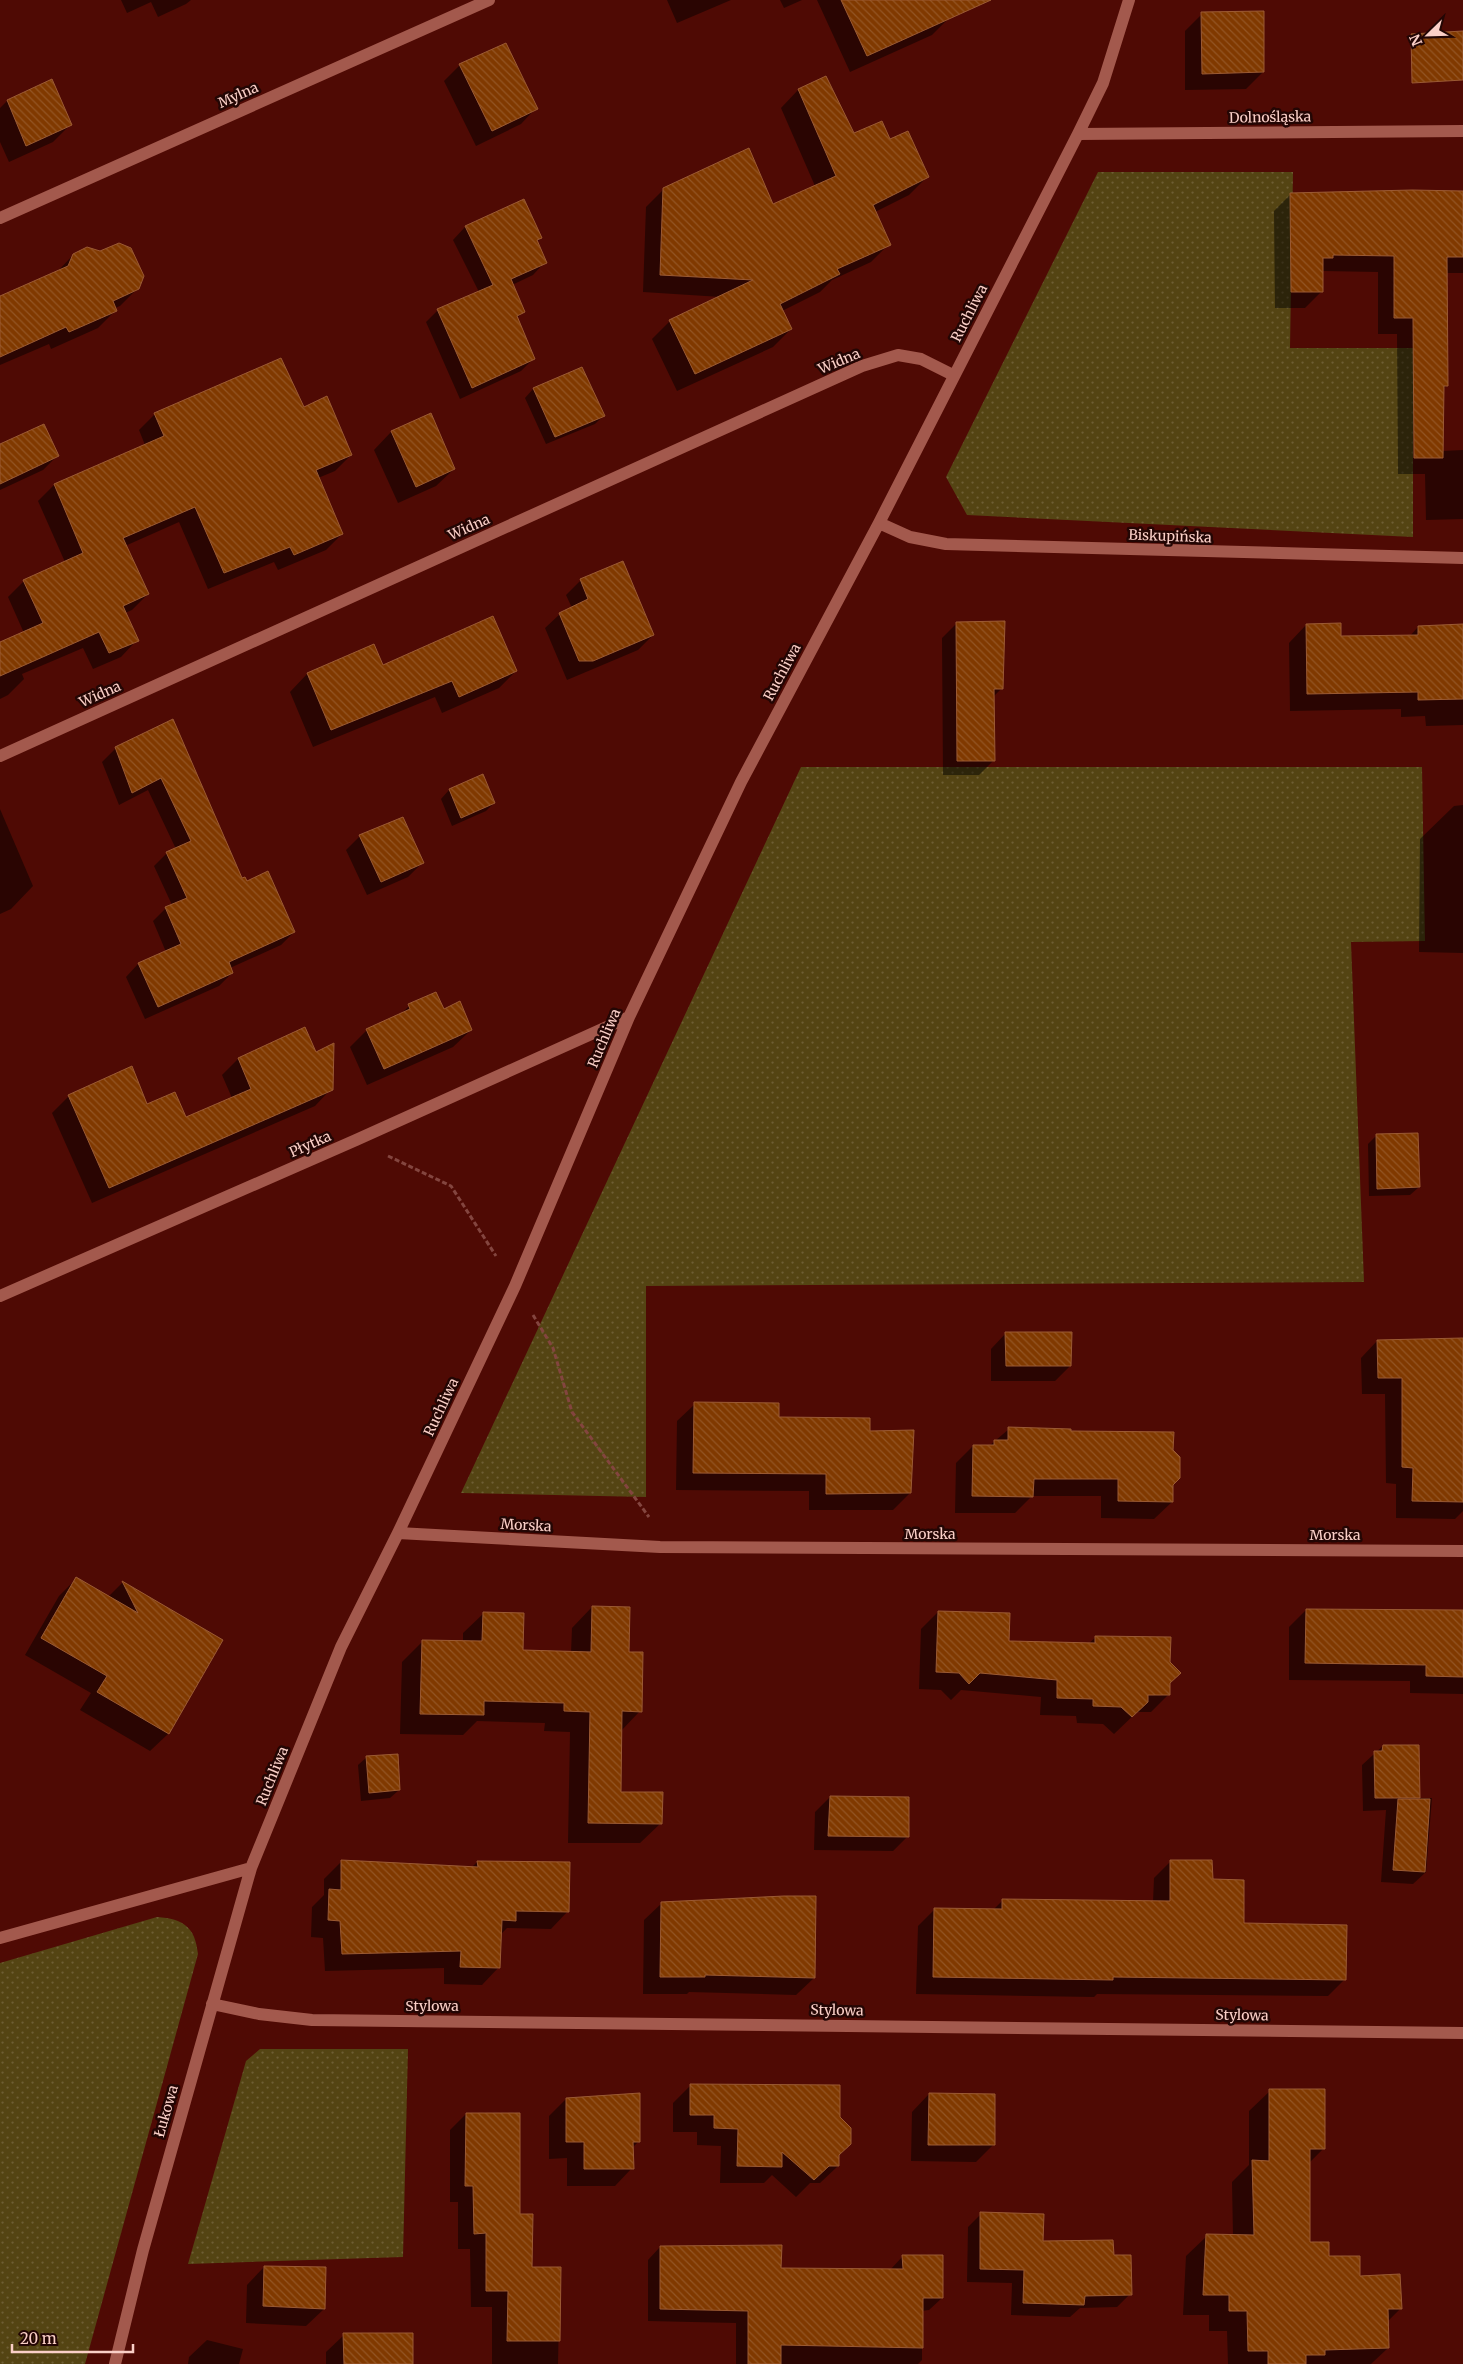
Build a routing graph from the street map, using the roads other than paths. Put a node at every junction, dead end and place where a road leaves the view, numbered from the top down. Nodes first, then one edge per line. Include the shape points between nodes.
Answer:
1 (489, 0) edge
2 (1129, 0) edge
3 (1463, 130) edge
4 (1078, 134) junction
5 (0, 218) edge
6 (953, 376) junction
7 (879, 523) junction
8 (1463, 558) edge
9 (0, 756) edge
10 (630, 1016) junction
11 (0, 1296) edge
12 (398, 1532) junction
13 (1463, 1551) edge
14 (251, 1868) junction
15 (0, 1938) edge
16 (212, 2004) junction
17 (1463, 2032) edge
18 (115, 2364) edge

1 - 5 street, Mylna
2 - 4 street, Ruchliwa via 1102,83
3 - 4 street, Dolnośląska
4 - 6 street, Ruchliwa
6 - 7 street, Ruchliwa
6 - 9 street, Widna via 921,358 898,355 862,366
7 - 8 street, Biskupińska via 910,537 946,544
7 - 10 street, Ruchliwa via 741,782
10 - 11 street, Płytka
10 - 12 street, Ruchliwa via 515,1286
12 - 13 street, Morska via 660,1547
12 - 14 street, Ruchliwa via 341,1647
14 - 15 street
14 - 16 street, Łukowa
16 - 17 street, Stylowa via 312,2020
16 - 18 street, Łukowa via 143,2250

